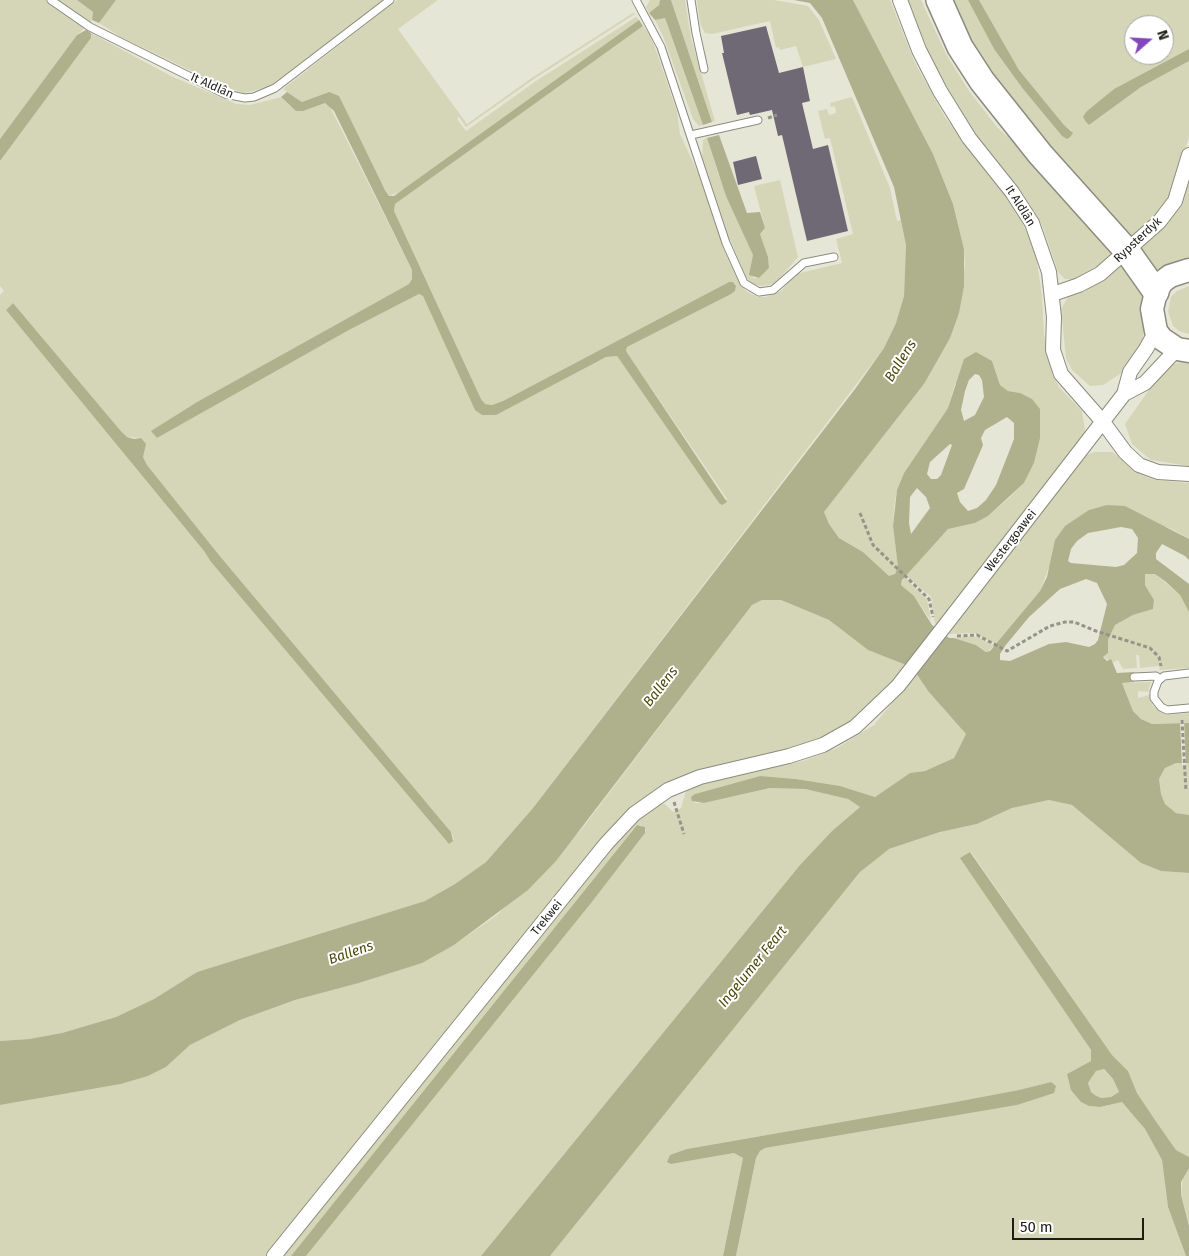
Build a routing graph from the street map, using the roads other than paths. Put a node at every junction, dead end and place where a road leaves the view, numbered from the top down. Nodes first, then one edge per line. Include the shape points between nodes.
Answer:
1 (51, 0) edge
2 (390, 0) edge
3 (636, 0) edge
4 (692, 0) edge
5 (900, 0) edge
6 (938, 0) edge
7 (704, 69) dead end
8 (758, 120) dead end
9 (691, 135) junction
10 (1189, 155) edge
11 (1127, 251) junction
12 (834, 256) dead end
13 (1189, 270) edge
14 (1156, 292) junction
15 (1053, 294) junction
16 (1156, 331) junction
17 (1183, 350) edge
18 (1124, 394) junction
19 (1103, 422) junction
20 (1189, 474) edge
21 (1189, 673) edge
22 (1134, 677) dead end
23 (1162, 677) junction
24 (898, 686) joint
25 (1189, 708) edge
26 (274, 1256) edge

1 - 2 lane, It Aldlân via 90,27 225,94 254,98 275,88
3 - 9 lane via 661,47
4 - 7 lane
5 - 15 street, It Aldlân via 919,50 940,91 969,138 1032,223 1046,258
6 - 11 highway via 960,47 993,96
8 - 9 lane
9 - 12 lane via 726,243 748,287 759,292 773,290 804,263
10 - 11 street, Rypsterdyk via 1174,201 1159,222
11 - 14 highway
11 - 15 street, Rypsterdyk via 1089,280
13 - 14 highway via 1170,276
14 - 16 highway via 1152,309
15 - 19 street, It Aldlân via 1053,350 1058,368 1068,384
16 - 17 highway via 1168,344
16 - 18 street, Westergoawei via 1130,372
17 - 18 street, Westergoawei via 1146,383
18 - 19 street, Westergoawei
19 - 20 street, It Aldlân via 1139,465 1158,472
19 - 24 street, Westergoawei, bridge
21 - 23 lane
22 - 23 lane
23 - 25 lane via 1154,692 1154,698 1161,707 1167,710
24 - 26 street, Trekwei via 855,727 823,745 700,777 668,790 634,814 606,844

